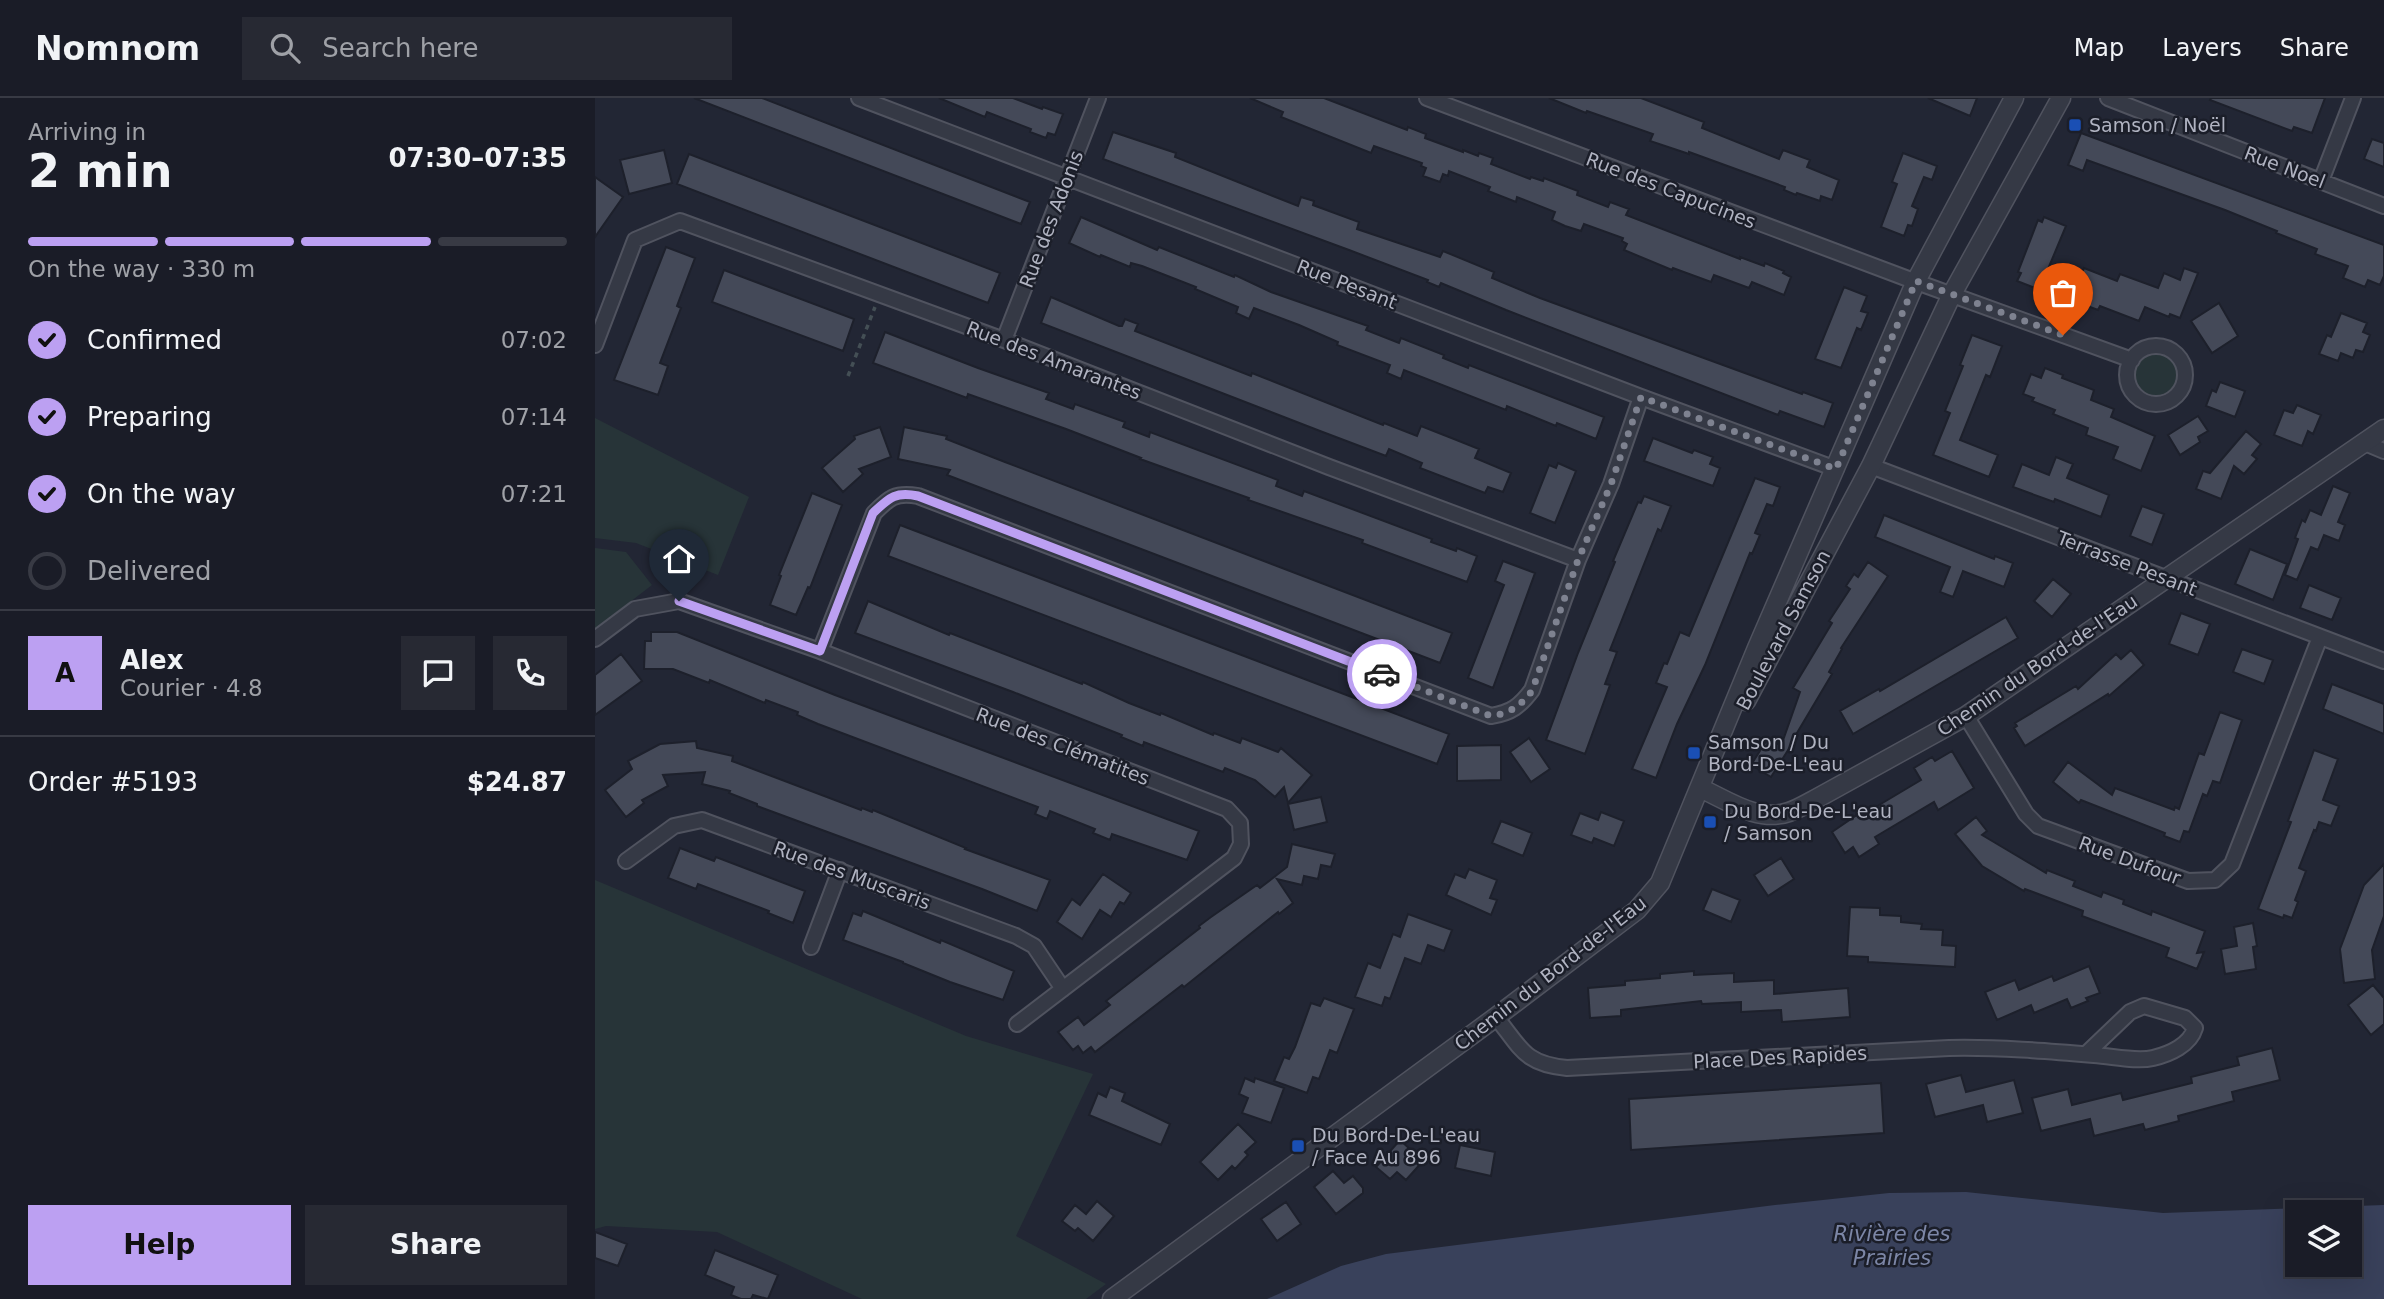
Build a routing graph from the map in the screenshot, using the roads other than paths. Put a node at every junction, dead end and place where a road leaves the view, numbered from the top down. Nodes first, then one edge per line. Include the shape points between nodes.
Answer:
1 (859, 98) edge
2 (1097, 98) edge
3 (1427, 98) edge
4 (2014, 98) edge
5 (2061, 98) edge
6 (2108, 98) edge
7 (2353, 98) edge
8 (1068, 177) junction
9 (2321, 181) junction
10 (2384, 206) edge
11 (1916, 281) junction
12 (1952, 294) junction
13 (1004, 340) junction
14 (595, 345) edge
15 (2132, 360) junction
16 (1641, 397) junction
17 (2384, 429) edge
18 (2365, 443) junction
19 (2384, 451) edge
20 (1871, 466) junction
21 (1836, 469) junction
22 (1578, 560) junction
23 (2167, 578) junction
24 (2320, 637) junction
25 (595, 639) edge
26 (820, 651) junction
27 (2384, 661) edge
28 (1966, 716) junction
29 (1700, 788) junction
30 (626, 861) dead end
31 (840, 870) junction
32 (811, 947) dead end
33 (1063, 989) junction
34 (1496, 1017) junction
35 (1017, 1024) dead end
36 (2086, 1054) junction
37 (1112, 1299) edge

1 - 8 street, Rue Pesant
2 - 8 street, Rue des Adonis
3 - 11 street, Rue des Capucines
4 - 11 street, Boulevard Samson
5 - 12 street, Boulevard Samson
6 - 9 street, Rue Noel
7 - 9 street
8 - 13 street, Rue des Adonis
8 - 16 street, Rue Pesant
9 - 10 street, Rue Noel
11 - 12 street, Rue des Capucines
11 - 21 street, Boulevard Samson
12 - 15 street, Rue des Capucines
12 - 20 street, Boulevard Samson
13 - 14 street, Rue des Amarantes via 680,220 635,240
13 - 22 street, Rue des Amarantes
15 - 15 street via 2127,370 2129,386 2142,401 2161,404 2178,395 2185,379 2177,355 2160,346 2142,350
16 - 21 street, Rue Pesant
16 - 22 street
17 - 18 street, Chemin du Bord-de-l'Eau
18 - 19 street
18 - 23 street, Chemin du Bord-de-l'Eau
20 - 23 street, Terrasse Pesant
20 - 29 street, Boulevard Samson
21 - 29 street, Boulevard Samson
22 - 26 street via 1532,691 1522,704 1491,716 904,493 887,499 873,513
23 - 24 street, Terrasse Pesant
23 - 28 street, Chemin du Bord-de-l'Eau
24 - 27 street, Terrasse Pesant
24 - 28 street, Rue Dufour via 2232,864 2215,880 2188,881 2038,826 2025,814
25 - 26 street, Rue des Clématites via 635,609 679,601
26 - 33 street, Rue des Clématites via 1227,809 1240,823 1241,844 1234,858
28 - 29 street, Chemin du Bord-de-l'Eau via 1790,812 1759,815
29 - 34 street, Chemin du Bord-de-l'Eau via 1660,883 1637,910
30 - 31 street, Rue des Muscaris via 674,826 702,820
31 - 32 street
31 - 33 street, Rue des Muscaris via 1016,936 1034,946
33 - 35 street, Rue des Clématites
34 - 36 street, Place Des Rapides via 1530,1059 1567,1068 1949,1048
34 - 37 street, Chemin du Bord-de-l'Eau
36 - 36 street, Place Des Rapides via 2150,1059 2186,1044 2195,1028 2185,1018 2144,1006 2130,1012

